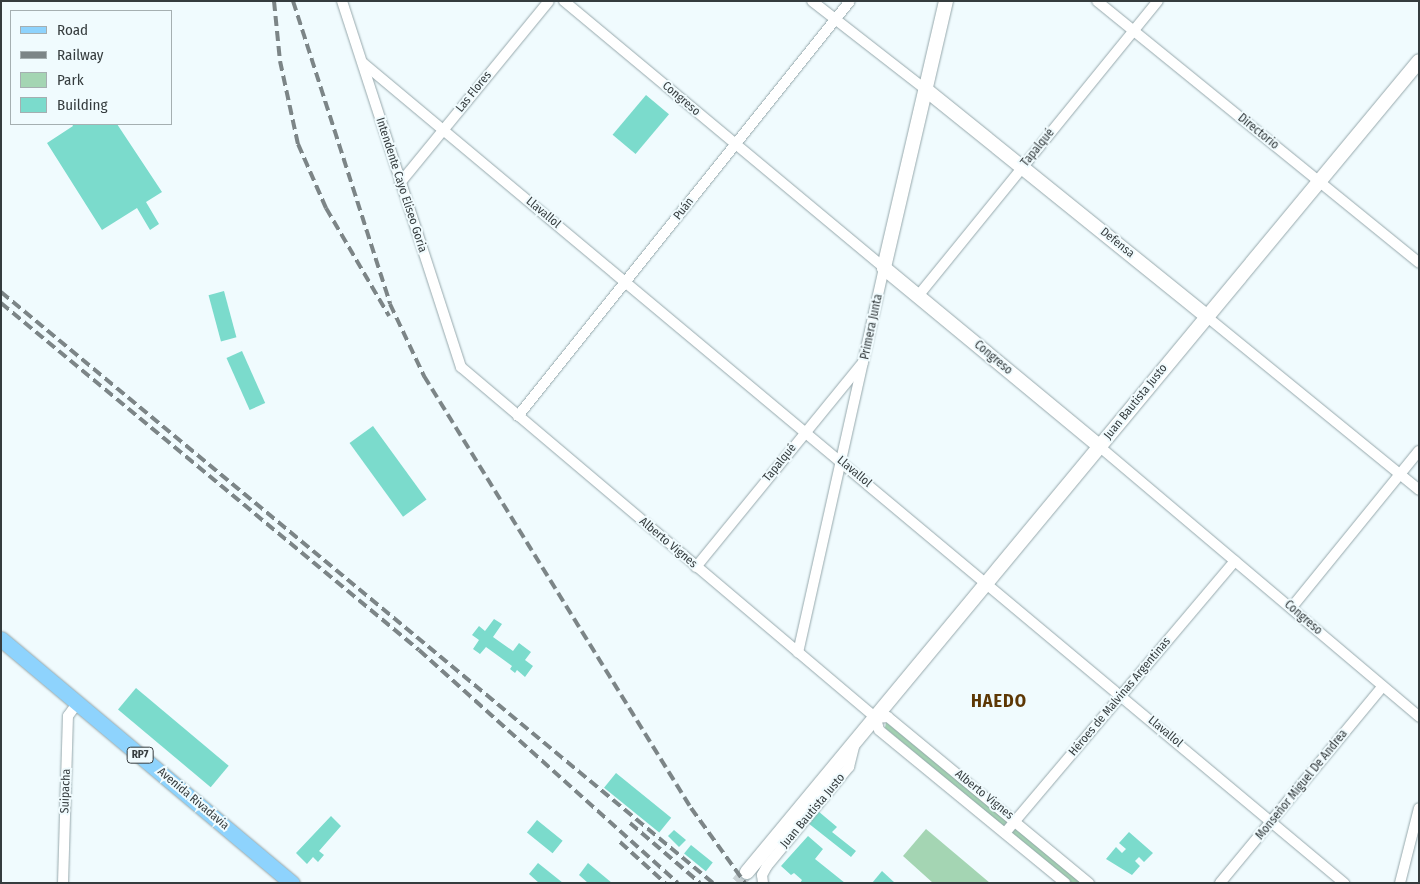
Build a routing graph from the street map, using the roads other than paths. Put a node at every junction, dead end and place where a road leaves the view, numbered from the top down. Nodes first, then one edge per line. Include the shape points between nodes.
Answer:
1 (342, 1) edge
2 (549, 1) edge
3 (564, 1) edge
4 (812, 1) edge
5 (850, 1) edge
6 (946, 1) edge
7 (1097, 1) edge
8 (1158, 1) edge
9 (835, 20) junction
10 (1134, 31) junction
11 (1419, 61) edge
12 (363, 63) junction
13 (925, 89) junction
14 (443, 130) junction
15 (736, 143) junction
16 (1023, 167) junction
17 (1319, 182) junction
18 (400, 183) junction
19 (1419, 263) edge
20 (884, 268) junction
21 (626, 282) junction
22 (918, 296) junction
23 (1206, 316) junction
24 (865, 359) junction
25 (461, 367) joint
26 (518, 416) junction
27 (805, 432) junction
28 (1100, 446) junction
29 (1419, 451) edge
30 (843, 464) junction
31 (1400, 474) junction
32 (1419, 490) edge
33 (1235, 561) junction
34 (696, 567) junction
35 (987, 583) junction
36 (1292, 607) junction
37 (1, 639) edge
38 (798, 652) junction
39 (1382, 687) junction
40 (1122, 696) junction
41 (78, 702) junction
42 (1419, 717) edge
43 (876, 718) junction
44 (855, 743) junction
45 (1419, 808) edge
46 (1015, 821) junction
47 (1272, 822) junction
48 (1005, 833) junction
49 (1068, 866) junction
50 (747, 872) tunnel mouth
51 (276, 877) edge
52 (762, 879) edge
53 (1059, 881) edge
54 (63, 883) edge
55 (292, 883) edge
56 (1089, 883) edge
57 (1220, 883) edge
58 (1344, 883) edge
59 (1400, 883) edge

1 - 12 street, Intendente Cayo Eliseo Goria
2 - 14 street, Las Flores
3 - 15 street, Congreso
4 - 9 street, Defensa
5 - 9 street, Puán
6 - 13 street, Primera Junta
7 - 10 street, Directorio
8 - 10 street, Tapalqué
9 - 13 street, Defensa
9 - 15 street, Puán
10 - 16 street, Tapalqué
10 - 17 street, Directorio
11 - 17 street, Juan Bautista Justo
12 - 14 street, Llavallol
12 - 18 street, Intendente Cayo Eliseo Goria
13 - 16 street, Defensa
13 - 20 street, Primera Junta
14 - 18 street, Las Flores
14 - 21 street, Llavallol
15 - 20 street, Congreso
15 - 21 street, Puán
16 - 22 street, Tapalqué
16 - 23 street, Defensa
17 - 19 street, Directorio
17 - 23 street, Juan Bautista Justo
18 - 25 street, Intendente Cayo Eliseo Goria
20 - 22 street, Congreso
20 - 24 street, Primera Junta
21 - 26 street, Puán
21 - 27 street, Llavallol
22 - 28 street, Congreso
23 - 28 street, Juan Bautista Justo
23 - 31 street, Defensa
24 - 27 street, Tapalqué
24 - 30 street, Primera Junta
25 - 26 street, Alberto Vignes
26 - 34 street, Alberto Vignes
27 - 30 street, Llavallol
27 - 34 street, Tapalqué
28 - 33 street, Congreso
28 - 35 street, Juan Bautista Justo
29 - 31 street
30 - 35 street, Llavallol
30 - 38 street, Primera Junta
31 - 32 street, Defensa
31 - 36 street
33 - 36 street, Congreso
33 - 40 street, Héroes de Malvinas Argentinas
34 - 38 street, Alberto Vignes
35 - 40 street, Llavallol
35 - 43 street, Juan Bautista Justo
36 - 39 street, Congreso
37 - 41 main road, Avenida Rivadavia / RP7
38 - 43 street, Alberto Vignes
39 - 42 street, Congreso
39 - 47 street, Monseñor Miguel De Andrea
40 - 46 street, Héroes de Malvinas Argentinas
40 - 47 street, Llavallol
41 - 51 main road, Avenida Rivadavia / RP7
41 - 54 street, Suipacha via 68,716
43 - 44 street, Juan Bautista Justo
43 - 46 street, Alberto Vignes via 888,717
43 - 48 street, Alberto Vignes via 879,730
44 - 50 street, Juan Bautista Justo
44 - 52 street, Juan Bautista Justo via 850,767
45 - 59 street
46 - 48 street, Héroes de Malvinas Argentinas
46 - 49 street, Alberto Vignes
47 - 57 street, Monseñor Miguel De Andrea
47 - 58 street, Llavallol
48 - 53 street, Alberto Vignes
49 - 53 street
49 - 56 street, Alberto Vignes
51 - 55 main road, Avenida Rivadavia / RP7

